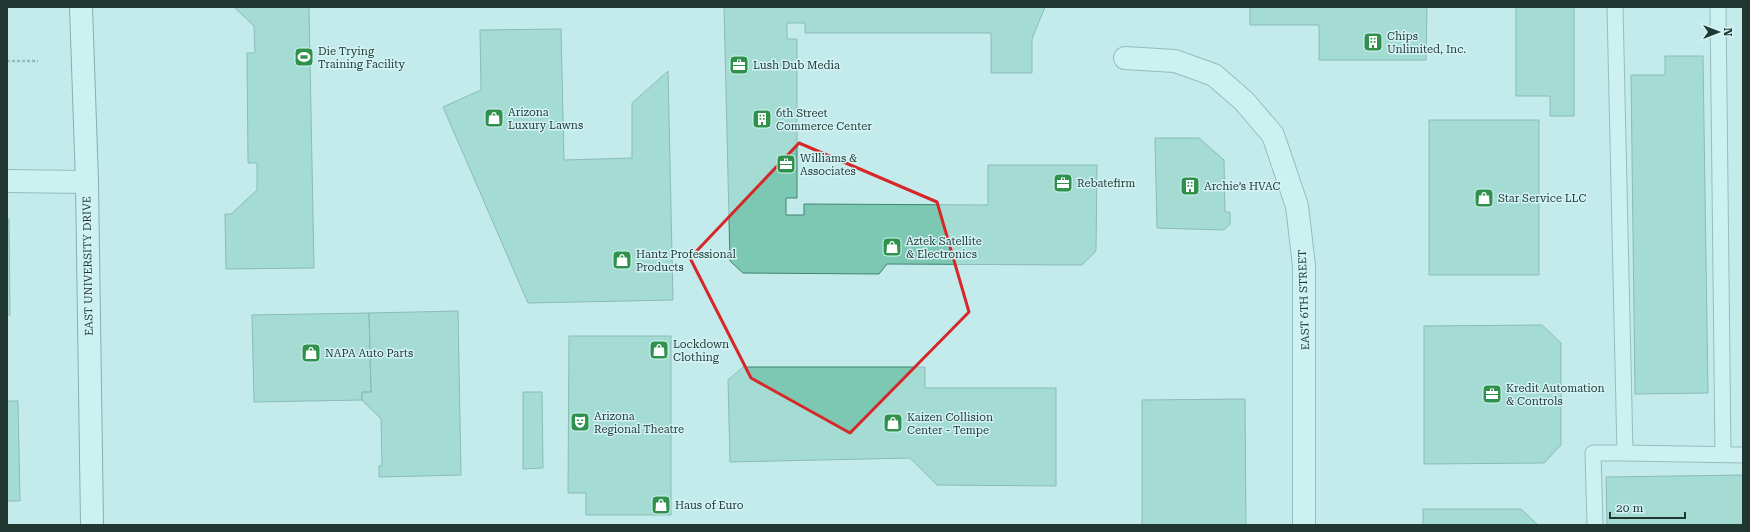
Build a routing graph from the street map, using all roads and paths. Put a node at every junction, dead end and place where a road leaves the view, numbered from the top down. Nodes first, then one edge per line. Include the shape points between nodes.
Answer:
1 (81, 7) edge
2 (1615, 7) edge
3 (1718, 7) edge
4 (1126, 58) dead end
5 (7, 61) edge
6 (38, 61) dead end
7 (7, 182) edge
8 (87, 182) junction
9 (1625, 453) junction
10 (1723, 454) junction
11 (1743, 455) edge
12 (92, 525) edge
13 (1304, 525) edge
14 (1595, 525) edge

1 - 8 street, EAST UNIVERSITY DRIVE
2 - 9 lane
3 - 10 lane
4 - 13 street, EAST 6TH STREET via 1175,61 1214,75 1244,101 1273,135 1297,206 1304,266
5 - 6 path
7 - 8 street
8 - 12 street, EAST UNIVERSITY DRIVE
9 - 10 lane
9 - 14 lane via 1593,453
10 - 11 lane

